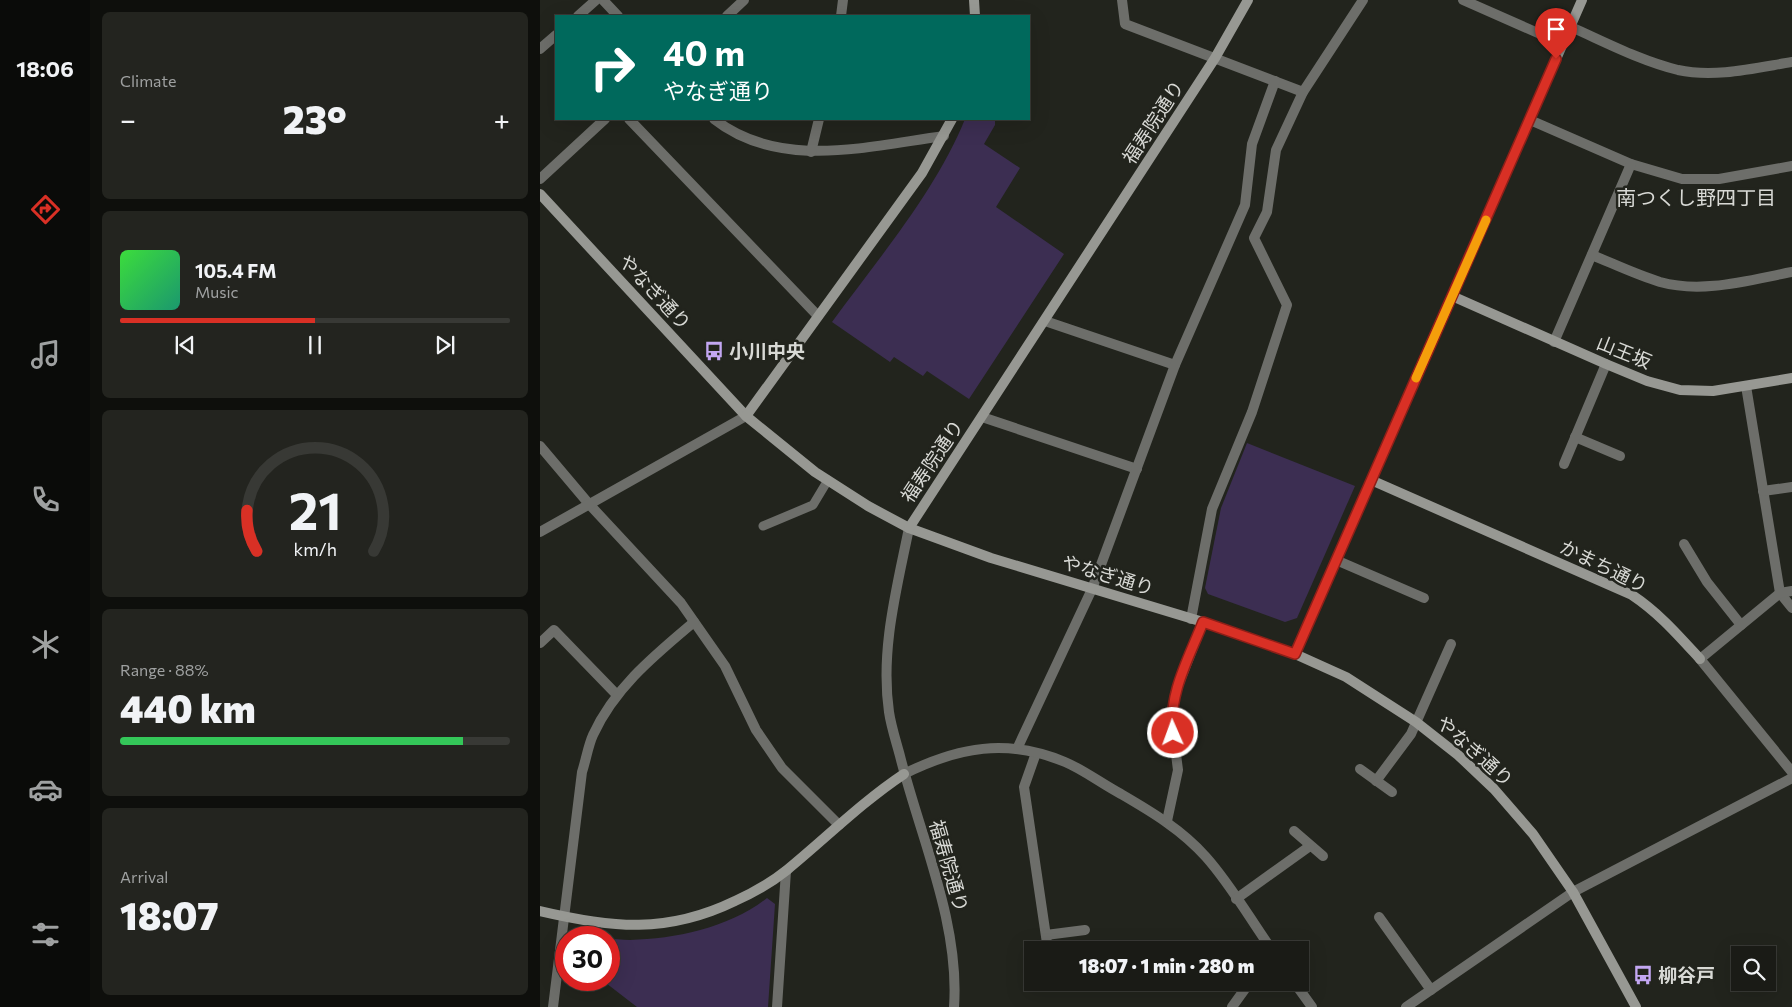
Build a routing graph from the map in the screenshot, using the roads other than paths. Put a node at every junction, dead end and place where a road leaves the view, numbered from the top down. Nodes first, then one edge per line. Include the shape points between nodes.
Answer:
1 (596, 0) edge
2 (603, 0) edge
3 (744, 0) edge
4 (843, 0) edge
5 (974, 0) edge
6 (1122, 0) edge
7 (1248, 0) edge
8 (1363, 0) edge
9 (1463, 0) edge
10 (1582, 0) edge
11 (579, 15) edge
12 (617, 15) edge
13 (728, 15) edge
14 (841, 15) edge
15 (975, 15) edge
16 (1571, 27) junction
17 (555, 36) edge
18 (1563, 44) junction
19 (540, 49) edge
20 (1216, 58) junction
21 (1792, 62) edge
22 (1276, 82) junction
23 (1303, 92) junction
24 (604, 120) edge
25 (631, 120) edge
26 (716, 120) edge
27 (819, 120) edge
28 (952, 120) edge
29 (1530, 120) junction
30 (944, 136) junction
31 (811, 152) junction
32 (1631, 164) junction
33 (1792, 166) edge
34 (540, 179) edge
35 (540, 194) edge
36 (1592, 255) junction
37 (1792, 272) edge
38 (1452, 296) junction
39 (818, 316) junction
40 (1045, 321) junction
41 (1554, 342) junction
42 (1606, 364) junction
43 (1175, 365) junction
44 (1792, 378) edge
45 (1746, 386) junction
46 (746, 416) junction
47 (982, 417) junction
48 (1575, 437) junction
49 (540, 446) edge
50 (1620, 456) dead end
51 (1564, 464) dead end
52 (1137, 469) junction
53 (828, 480) junction
54 (1371, 480) junction
55 (1792, 487) edge
56 (1763, 491) junction
57 (589, 504) junction
58 (763, 526) dead end
59 (909, 528) junction
60 (540, 532) edge
61 (1684, 544) dead end
62 (1336, 560) junction
63 (1092, 589) junction
64 (1792, 591) edge
65 (1780, 593) junction
66 (1424, 598) dead end
67 (1792, 608) edge
68 (1191, 619) junction
69 (694, 622) junction
70 (1203, 622) junction
71 (1741, 625) junction
72 (540, 643) edge
73 (1450, 644) dead end
74 (1295, 654) junction
75 (1700, 659) junction
76 (617, 695) junction
77 (1416, 722) junction
78 (1017, 749) junction
79 (1036, 753) junction
80 (1360, 769) dead end
81 (1792, 772) edge
82 (904, 774) junction
83 (1792, 778) edge
84 (1376, 781) junction
85 (1392, 792) dead end
86 (1167, 821) junction
87 (839, 825) junction
88 (1294, 831) dead end
89 (1310, 846) junction
90 (1323, 856) dead end
91 (786, 871) junction
92 (1573, 892) junction
93 (1236, 898) junction
94 (540, 911) edge
95 (1379, 916) dead end
96 (566, 917) junction
97 (1085, 930) dead end
98 (1046, 935) junction
99 (1047, 941) edge
100 (1266, 941) edge
101 (1431, 990) junction
102 (1244, 991) edge
103 (1300, 991) edge
104 (553, 1007) edge
105 (777, 1007) edge
106 (954, 1007) edge
107 (1232, 1007) edge
108 (1312, 1007) edge
109 (1406, 1007) edge
110 (1636, 1007) edge

1 - 11 street
2 - 12 street
3 - 13 street
4 - 14 street
5 - 15 street
6 - 20 street via 1125,24
7 - 20 street, 福寿院通り
8 - 23 street
9 - 18 street
10 - 16 street
16 - 18 street
16 - 21 street via 1648,61 1679,70 1721,72
17 - 19 street
18 - 29 street
20 - 22 street
20 - 40 street, 福寿院通り
22 - 23 street
22 - 43 street via 1252,144 1245,205
23 - 68 street via 1276,150 1267,212 1254,238 1287,305 1252,412 1212,509
24 - 34 street
25 - 39 street
26 - 31 street via 769,145
27 - 31 street
28 - 30 street
29 - 32 street
29 - 38 street
30 - 31 street
30 - 39 street via 922,173
32 - 33 street via 1682,179 1719,179
32 - 36 street
35 - 46 street, やなぎ通り
36 - 37 street via 1660,282 1687,286 1710,287
36 - 41 street
38 - 41 street, 山王坂
38 - 54 street
39 - 46 street
40 - 43 street
40 - 47 street, 福寿院通り
41 - 42 street, 山王坂
42 - 45 street, 山王坂 via 1680,390 1713,391
42 - 48 street
43 - 52 street
44 - 45 street, 山王坂
45 - 56 street
46 - 53 street, やなぎ通り
46 - 57 street
47 - 52 street
47 - 59 street, 福寿院通り
48 - 50 street
48 - 51 street
49 - 57 street
52 - 63 street
53 - 58 lane via 813,505
53 - 59 street, やなぎ通り
54 - 62 street
54 - 75 street, かまち通り via 1632,595 1670,625
55 - 56 street
56 - 65 street
57 - 60 street
57 - 69 street via 681,602
59 - 63 street, やなぎ通り via 991,558
59 - 82 street, 福寿院通り via 885,663 889,714
61 - 71 street via 1707,582
62 - 66 street
62 - 74 street
63 - 68 street, やなぎ通り
63 - 78 street
64 - 65 street
65 - 67 street
65 - 71 street
68 - 70 street, やなぎ通り
69 - 76 street via 646,663
69 - 87 street via 725,666 756,730 782,768
70 - 74 street, やなぎ通り
70 - 86 street via 1176,691 1171,715 1178,770
71 - 75 street
72 - 76 street via 554,630
73 - 77 street
74 - 77 street, やなぎ通り via 1346,677
75 - 81 street, かまち通り
76 - 96 street via 593,735 582,772
77 - 84 street via 1411,734
77 - 92 street, やなぎ通り via 1494,789 1533,834
78 - 79 street
78 - 82 street via 958,752 931,760
79 - 86 street via 1065,763
79 - 98 street via 1024,787
80 - 84 street
82 - 87 street
82 - 106 street, 福寿院通り via 947,921 954,964
83 - 92 street
84 - 85 street
86 - 93 street via 1206,857
87 - 91 street
88 - 89 street
89 - 90 street
89 - 93 street
91 - 96 street via 711,913 670,924 627,926
91 - 105 street
92 - 101 street
92 - 110 street, やなぎ通り
93 - 100 street
94 - 96 street
95 - 101 street
96 - 104 street
97 - 98 street
98 - 99 street
101 - 109 street
102 - 107 street
103 - 108 street

